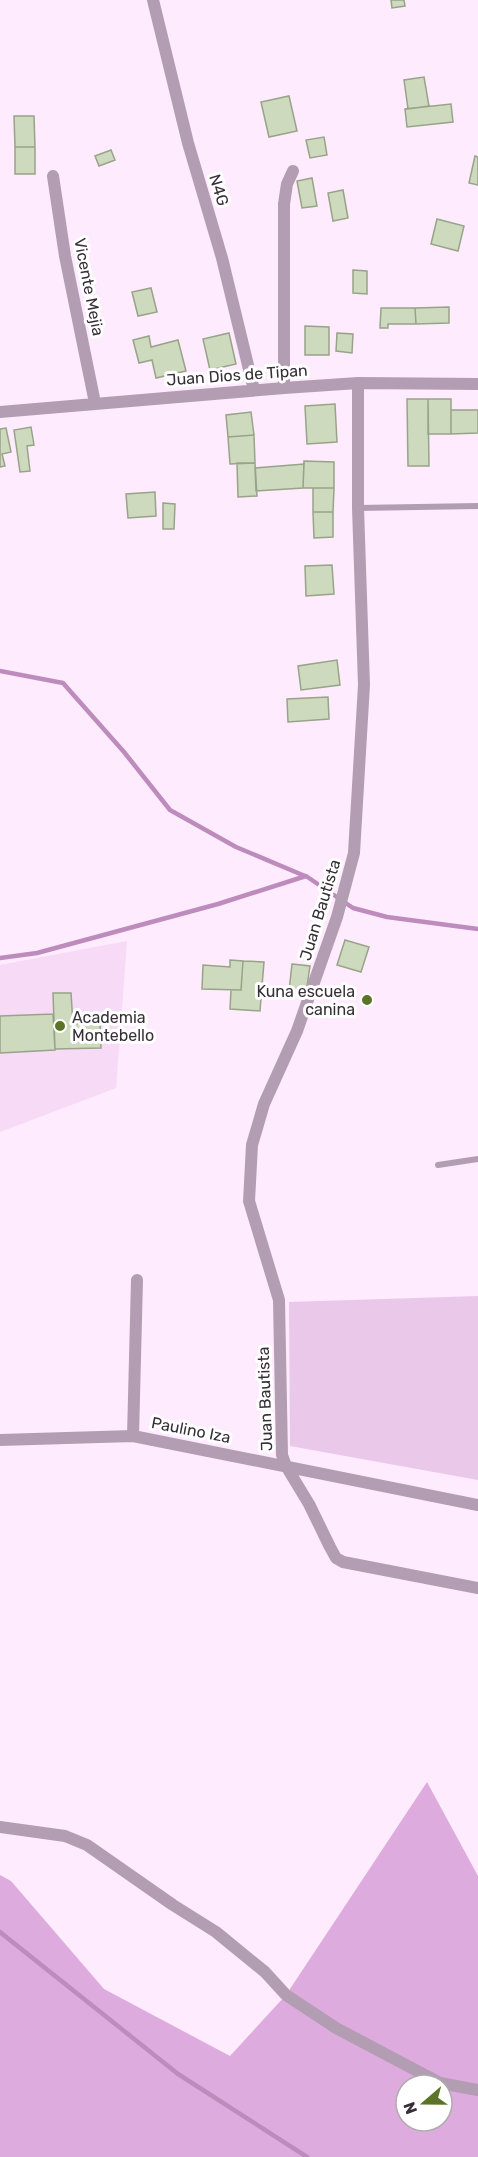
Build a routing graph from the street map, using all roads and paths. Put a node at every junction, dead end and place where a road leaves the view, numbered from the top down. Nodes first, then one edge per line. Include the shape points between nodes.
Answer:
1 (153, 0) edge
2 (293, 171) dead end
3 (53, 176) dead end
4 (358, 384) junction
5 (478, 384) edge
6 (284, 388) junction
7 (254, 390) junction
8 (95, 404) junction
9 (0, 412) edge
10 (478, 506) edge
11 (358, 508) junction
12 (478, 1159) edge
13 (438, 1165) dead end
14 (136, 1280) dead end
15 (133, 1436) junction
16 (0, 1440) edge
17 (286, 1466) junction
18 (478, 1505) edge
19 (478, 1588) edge
20 (0, 1827) edge
21 (478, 2090) edge

1 - 7 street, N4G
2 - 6 street via 284,204
3 - 8 street, Vicente Mejia
4 - 5 street, Juan Dios de Tipan
4 - 6 street, Juan Dios de Tipan
4 - 11 street, Juan Bautista
6 - 7 street, Juan Dios de Tipan
7 - 8 street, Juan Dios de Tipan
8 - 9 street, Juan Dios de Tipan
10 - 11 lane
11 - 17 street, Juan Bautista via 364,685 354,853 337,917 297,1031 264,1104 252,1145 249,1201 279,1300 282,1455
12 - 13 lane
14 - 15 street
15 - 16 street, Paulino Iza
15 - 17 street, Paulino Iza
17 - 18 street, Paulino Iza
17 - 19 street, Juan Bautista via 336,1558
20 - 21 street via 65,1836 87,1845 216,1932 265,1972 286,1995 336,2028 440,2083

